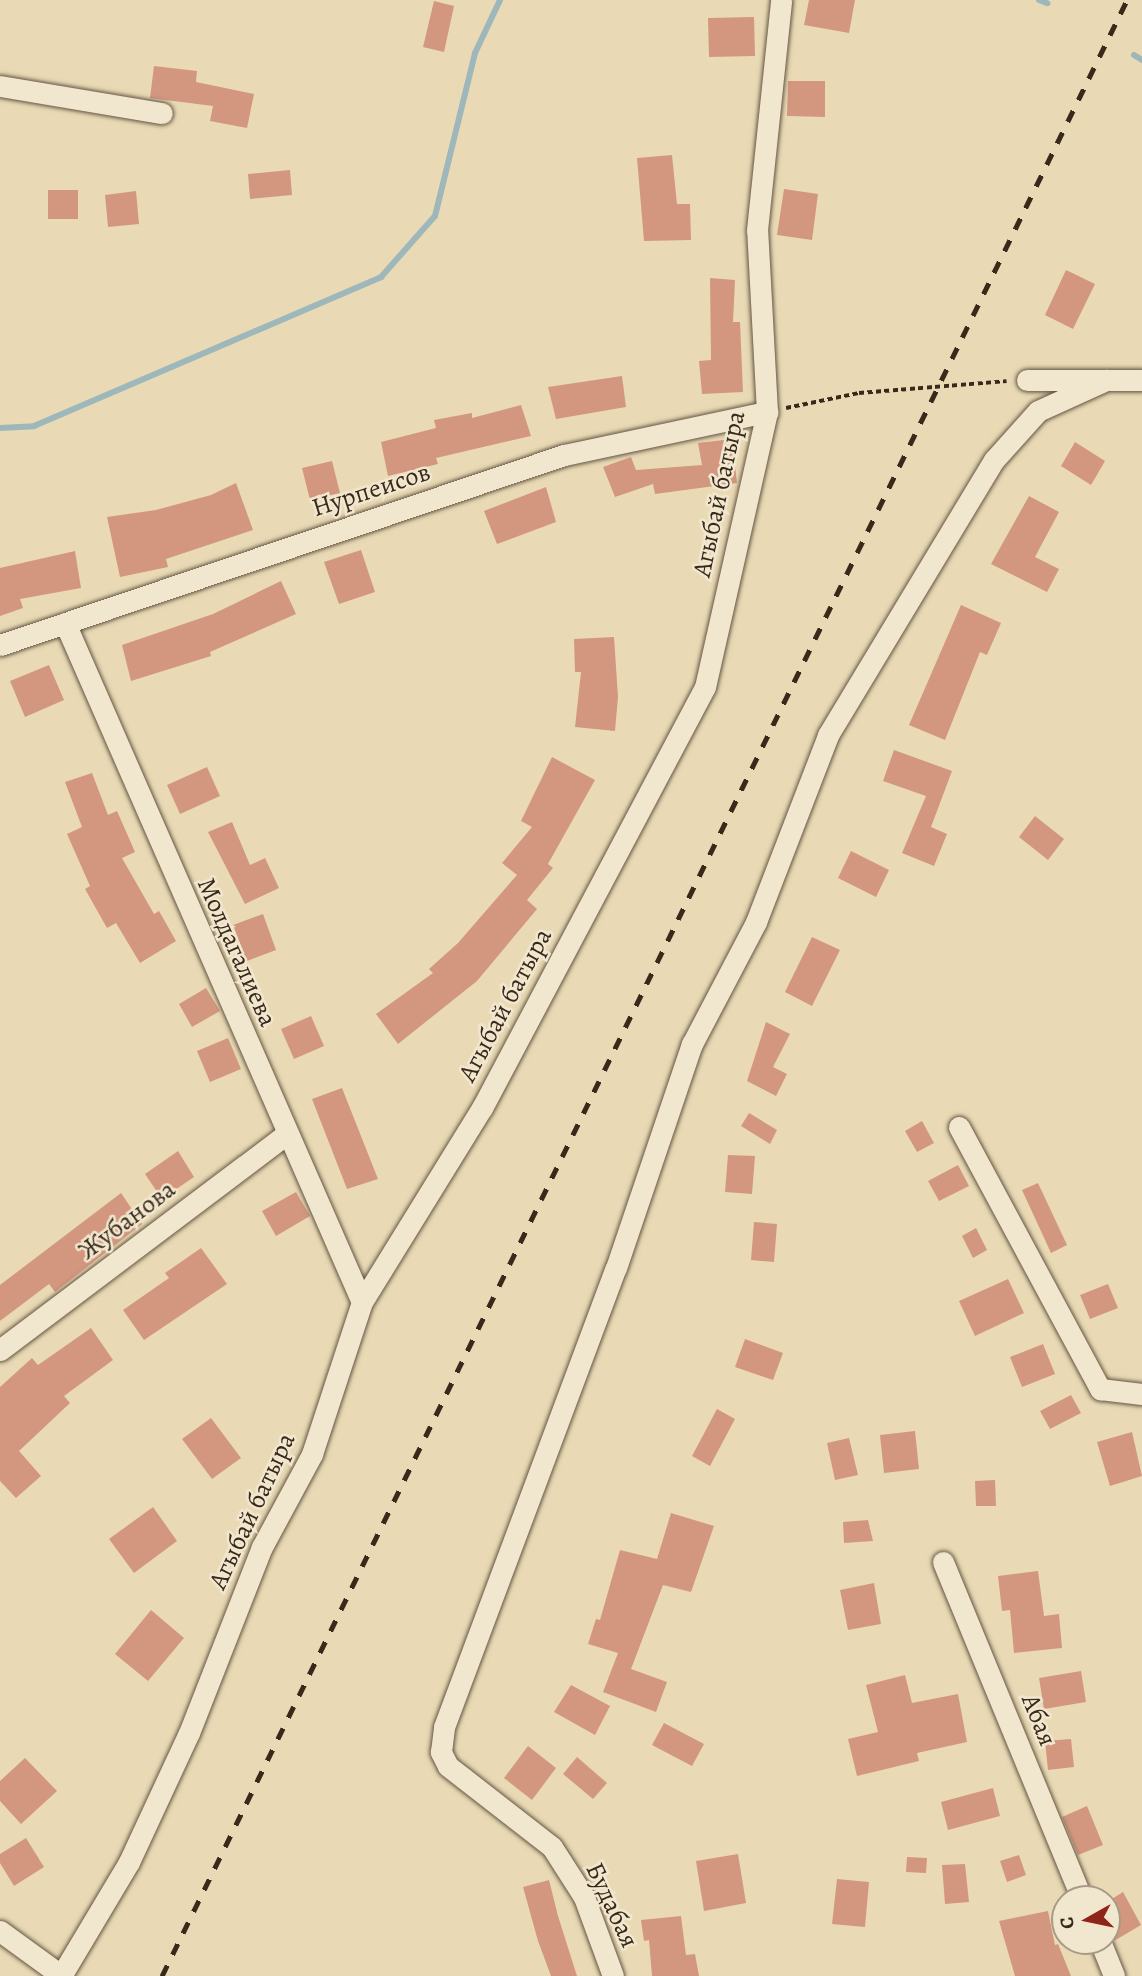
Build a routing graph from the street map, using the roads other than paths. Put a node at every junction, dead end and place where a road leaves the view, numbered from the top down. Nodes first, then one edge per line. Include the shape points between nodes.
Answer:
1 (781, 0) edge
2 (0, 86) edge
3 (162, 113) dead end
4 (1027, 380) road end
5 (1106, 380) junction
6 (1142, 380) edge
7 (767, 412) junction
8 (65, 623) junction
9 (0, 645) edge
10 (959, 1127) dead end
11 (287, 1134) junction
12 (362, 1302) junction
13 (0, 1350) edge
14 (1142, 1394) edge
15 (943, 1562) dead end
16 (1076, 1885) edge
17 (0, 1931) edge
18 (1106, 1955) edge
19 (62, 1976) edge
20 (613, 1976) edge
21 (1114, 1976) edge

1 - 7 street, Агыбай батыра via 757,230
2 - 3 street
4 - 5 street
5 - 6 street
5 - 20 street, Будабая via 1038,411 994,460 828,734 756,922 692,1044 616,1268 444,1727 441,1752 461,1780 552,1847 584,1897
7 - 8 street, Нурпеисов via 564,455
7 - 12 street, Агыбай батыра via 705,687 482,1108
8 - 9 street, Нурпеисов
8 - 11 street, Молдагалиева
10 - 14 street via 1100,1389
11 - 12 street, Молдагалиева
11 - 13 street, Жубанова
12 - 19 street, Агыбай батыра via 312,1454 262,1547 189,1733 129,1862
15 - 16 street, Абая
17 - 19 street
18 - 21 street

